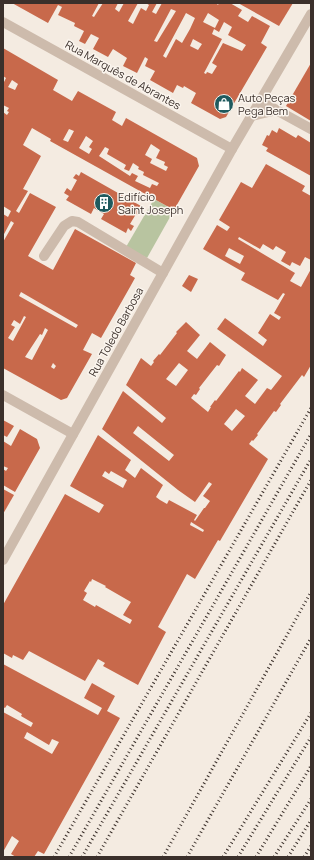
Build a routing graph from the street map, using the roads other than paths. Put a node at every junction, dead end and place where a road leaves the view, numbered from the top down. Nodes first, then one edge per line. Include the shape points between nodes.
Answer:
1 (311, 14) edge
2 (3, 22) edge
3 (260, 101) junction
4 (277, 110) junction
5 (251, 116) junction
6 (311, 129) edge
7 (232, 149) junction
8 (44, 256) dead end
9 (163, 273) junction
10 (3, 396) edge
11 (73, 434) junction
12 (3, 560) edge

1 - 3 street, Rua Toledo Barbosa
2 - 7 street, Rua Marquês de Abrantes
3 - 4 street
3 - 5 street, Rua Toledo Barbosa
4 - 5 street
4 - 6 street
5 - 7 street, Rua Toledo Barbosa
7 - 9 street, Rua Toledo Barbosa
8 - 9 street via 64,226 72,221 78,222
9 - 11 street, Rua Toledo Barbosa
10 - 11 street
11 - 12 street, Rua Toledo Barbosa

